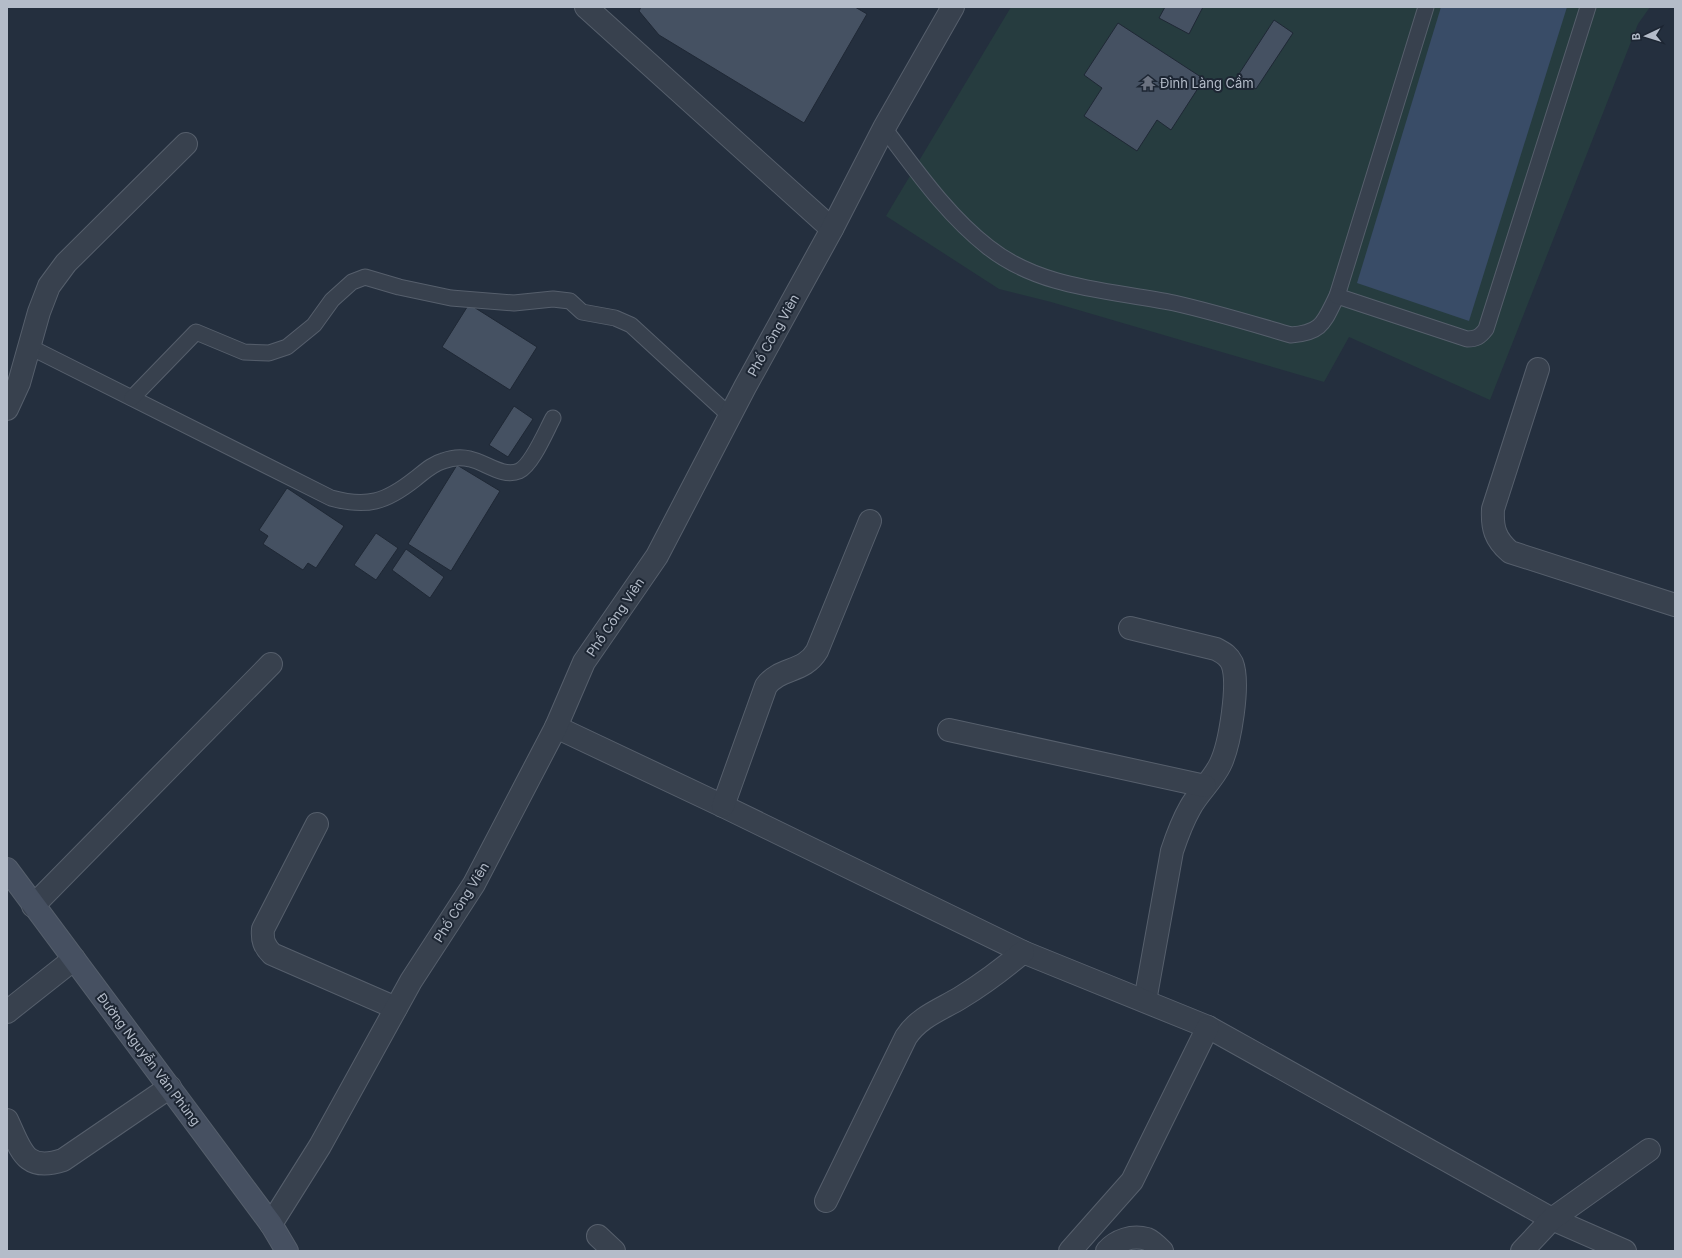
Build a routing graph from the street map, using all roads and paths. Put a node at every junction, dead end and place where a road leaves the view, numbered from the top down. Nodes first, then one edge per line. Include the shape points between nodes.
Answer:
1 (586, 7) edge
2 (953, 7) edge
3 (1426, 7) edge
4 (1588, 7) edge
5 (884, 128) junction
6 (186, 144) dead end
7 (832, 229) junction
8 (1337, 296) junction
9 (28, 346) junction
10 (1538, 369) dead end
11 (132, 398) junction
12 (7, 409) edge
13 (730, 416) junction
14 (553, 418) dead end
15 (870, 521) dead end
16 (1675, 605) edge
17 (1130, 628) dead end
18 (271, 664) dead end
19 (556, 727) junction
20 (949, 730) dead end
21 (1205, 786) junction
22 (722, 806) junction
23 (317, 824) dead end
24 (7, 869) edge
25 (34, 906) junction
26 (1023, 952) junction
27 (74, 959) junction
28 (1145, 1001) junction
29 (396, 1008) junction
30 (7, 1012) edge
31 (1208, 1027) junction
32 (170, 1087) junction
33 (7, 1120) edge
34 (1649, 1150) dead end
35 (826, 1201) dead end
36 (1552, 1219) junction
37 (271, 1224) junction
38 (598, 1236) dead end
39 (287, 1251) edge
40 (614, 1251) edge
41 (1070, 1251) edge
42 (1107, 1251) edge
43 (1162, 1251) edge
44 (1522, 1251) edge
45 (1625, 1251) edge

1 - 7 street
2 - 5 street, Phố Công Viên
3 - 8 lane
4 - 8 lane via 1486,329 1480,336 1467,339
5 - 7 street, Phố Công Viên
5 - 8 lane via 935,194 962,224 989,248 1032,273 1067,284 1181,305 1291,335 1314,331 1323,322
6 - 9 street via 66,263 49,286
7 - 13 street, Phố Công Viên
9 - 11 lane
9 - 12 street via 19,383
10 - 16 street via 1493,509 1492,523 1495,535 1510,552
11 - 13 lane via 196,332 244,352 269,354 288,347 314,325 332,300 352,282 365,277 451,298 514,303 553,299 570,301 582,312 615,318 631,326
11 - 14 lane via 331,498 350,504 385,499 443,460 470,459 499,470 518,472 527,466
13 - 19 street, Phố Công Viên via 657,556 584,662
15 - 22 street via 812,660 777,676 766,686
17 - 21 street via 1216,649 1227,655 1232,664 1232,727 1228,746 1219,767
18 - 25 street
19 - 22 street
19 - 29 street, Phố Công Viên via 474,884
20 - 21 street
21 - 28 street via 1190,808 1172,851
22 - 26 street
23 - 29 street via 263,928 265,947 272,954
24 - 25 street, Đường Nguyễn Văn Phùng
25 - 27 street, Đường Nguyễn Văn Phùng
26 - 28 street
26 - 35 street via 992,978 914,1026 906,1037
27 - 30 street
27 - 32 street, Đường Nguyễn Văn Phùng
28 - 31 street
29 - 37 street, Phố Công Viên via 320,1146
31 - 36 street
31 - 41 street via 1132,1181
32 - 33 street via 63,1160 49,1165 34,1163 25,1156
32 - 37 street, Đường Nguyễn Văn Phùng
34 - 36 street
36 - 44 street
36 - 45 street
37 - 39 street, Đường Nguyễn Văn Phùng
38 - 40 street
42 - 43 street via 1114,1244 1129,1238 1148,1240

